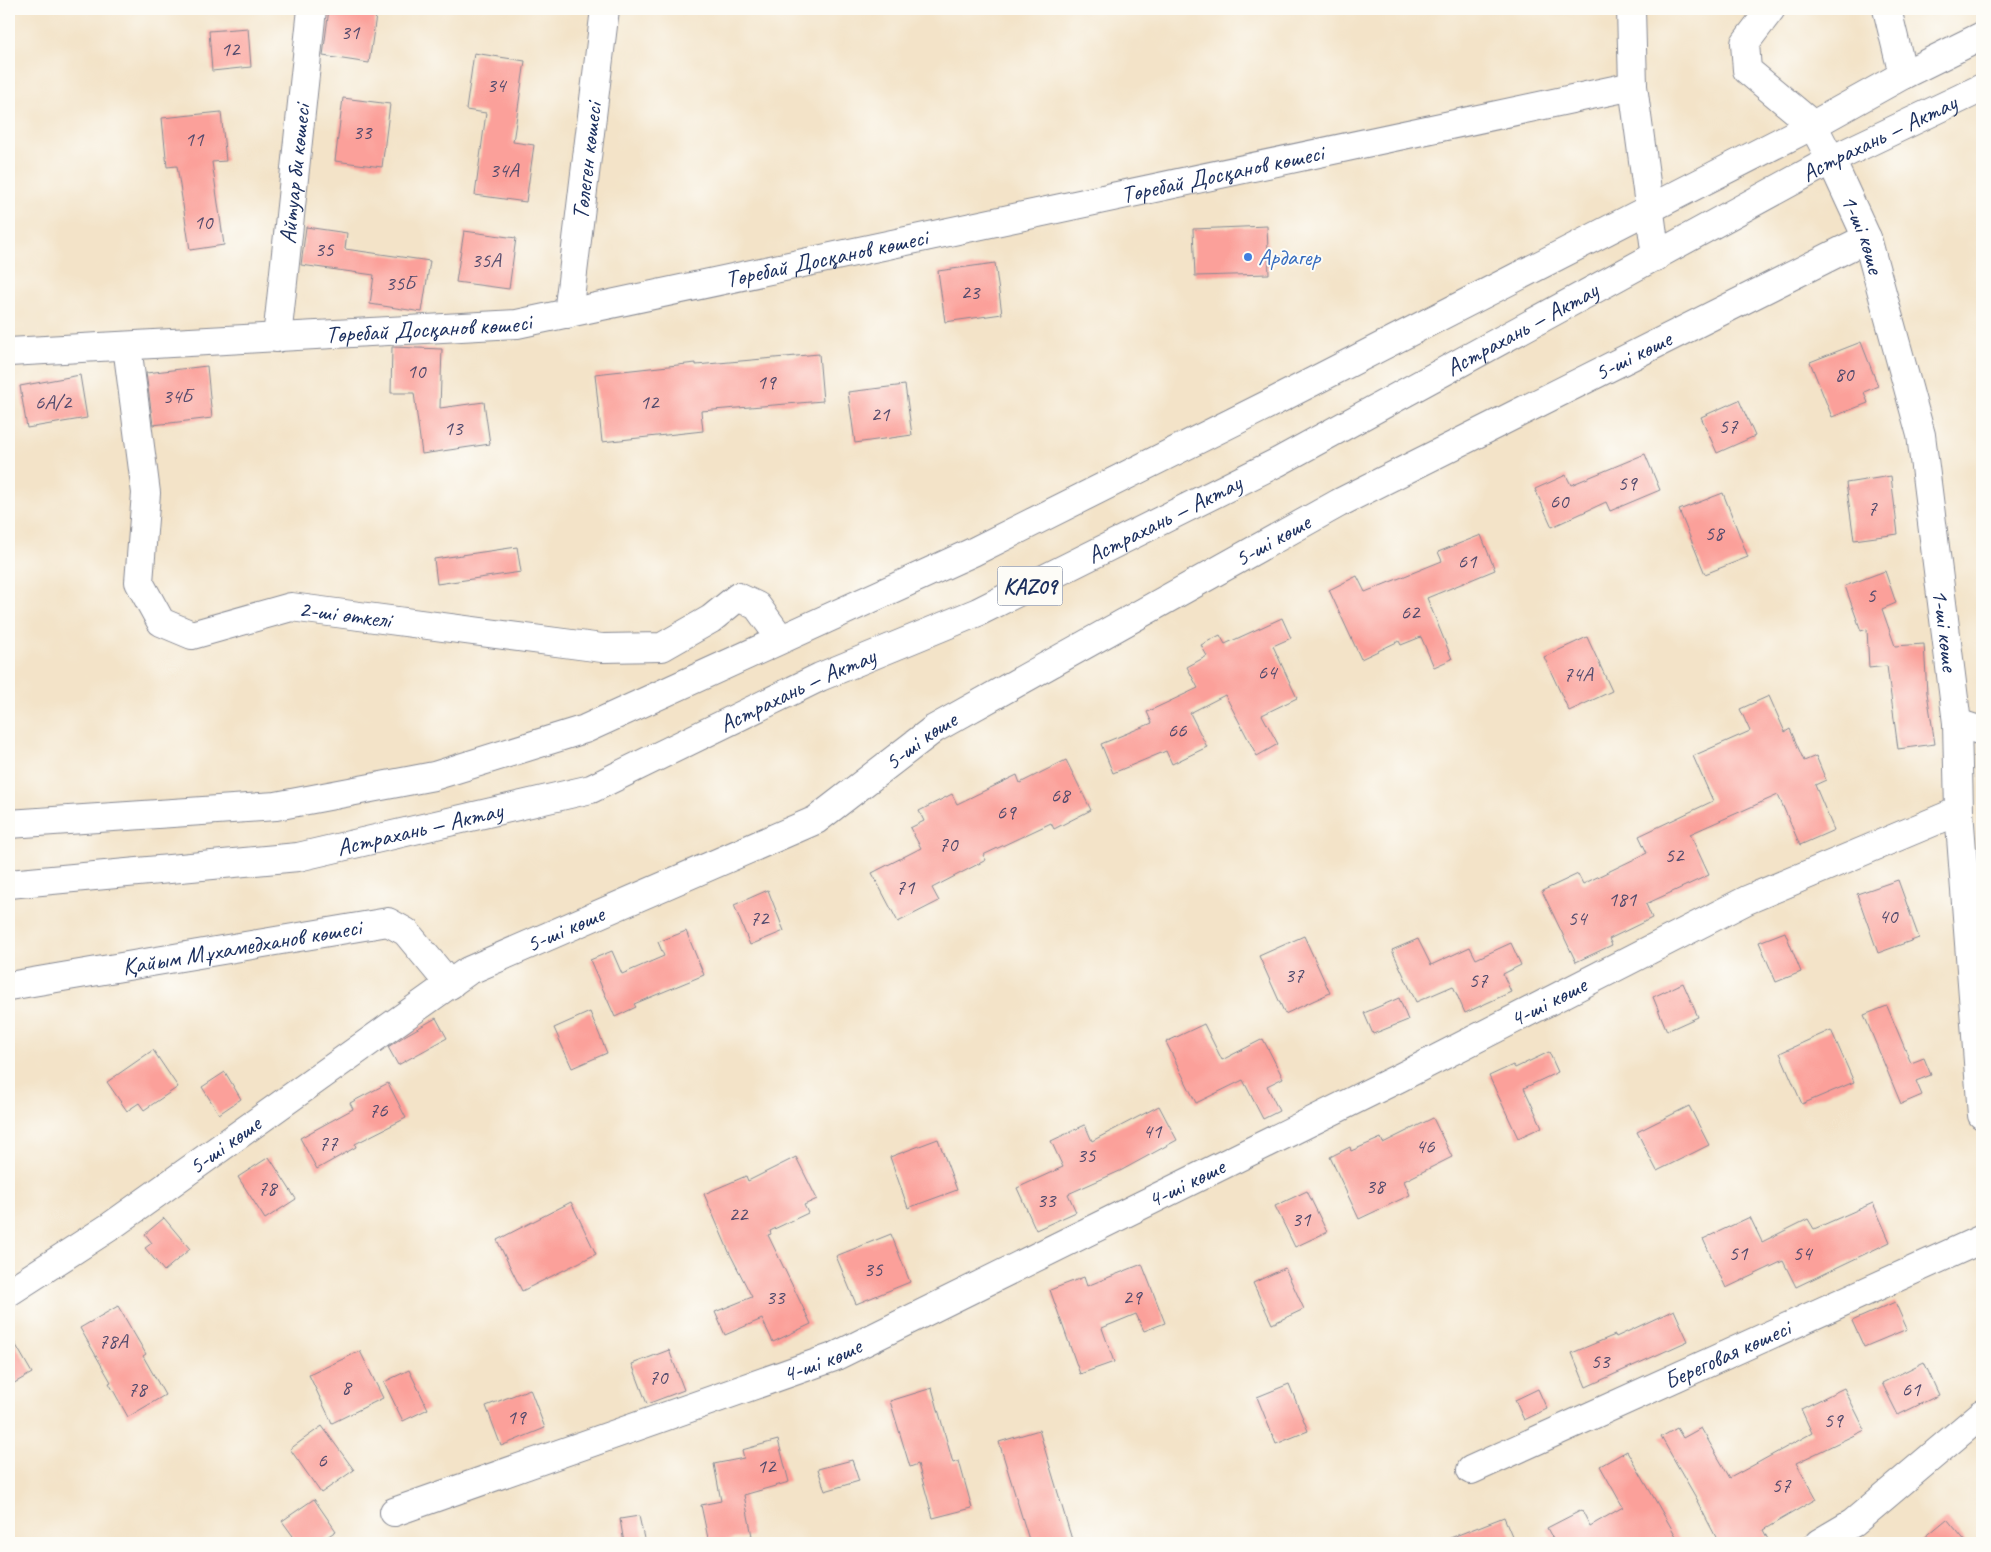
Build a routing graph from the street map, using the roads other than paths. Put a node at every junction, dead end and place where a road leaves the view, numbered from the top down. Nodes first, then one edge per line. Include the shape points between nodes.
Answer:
1 (312, 9) edge
2 (605, 9) edge
3 (1631, 9) edge
4 (1771, 9) edge
5 (1887, 9) edge
6 (1982, 36) edge
7 (1903, 75) junction
8 (1633, 86) junction
9 (1982, 88) edge
10 (1812, 125) junction
11 (1831, 160) junction
12 (1649, 210) junction
13 (1867, 238) junction
14 (1656, 257) junction
15 (568, 314) junction
16 (277, 338) junction
17 (127, 346) junction
18 (9, 352) edge
19 (781, 639) junction
20 (1970, 727) edge
21 (1960, 811) junction
22 (9, 824) edge
23 (9, 884) edge
24 (450, 985) junction
25 (9, 986) edge
26 (1982, 1115) edge
27 (1982, 1239) edge
28 (9, 1292) edge
29 (1982, 1414) edge
30 (1471, 1470) dead end
31 (394, 1512) dead end
32 (1819, 1543) edge

1 - 16 main road, Айтуар би көшесі
2 - 15 main road, Төлеген көшесі
3 - 8 main road
4 - 10 main road via 1745,43 1747,70
5 - 7 main road
6 - 7 main road, Астрахань — Актау / KAZ09
7 - 10 main road, Астрахань — Актау / KAZ09
8 - 12 main road
8 - 15 main road, Төребай Досқанов көшесі
9 - 11 main road, Астрахань — Актау / KAZ09
10 - 11 main road, 1-ші көше
10 - 12 main road, Астрахань — Актау / KAZ09
11 - 13 main road, 1-ші көше
11 - 14 main road, Астрахань — Актау / KAZ09
12 - 14 main road
12 - 19 main road, Астрахань — Актау / KAZ09 via 973,552
13 - 20 main road, 1-ші көше via 1921,435
13 - 24 main road, 5-шi көше via 1322,513 934,729 816,820 468,971
14 - 23 main road, Астрахань — Актау / KAZ09 via 1225,489 978,612 820,677 590,789 298,857
15 - 16 main road, Төребай Досқанов көшесі via 517,324
16 - 17 main road, Төребай Досқанов көшесі
17 - 18 main road, Төребай Досқанов көшесі
17 - 19 main road, 2-ші өткелі via 146,493 140,582 161,622 192,635 291,607 602,648 662,647 711,618 738,596 757,606
19 - 22 main road, Астрахань — Актау / KAZ09 via 585,728 434,776 276,806
20 - 21 main road, 1-ші көше
21 - 26 main road, 1-ші көше
21 - 31 main road, 4-шi көше via 1747,900 1399,1078 834,1357
24 - 25 main road, Қайым Мұхамедханов көшесi via 406,932 388,922
24 - 28 main road, 5-шi көше via 111,1226
27 - 30 main road, Береговая көшесі
29 - 32 main road via 1853,1523

